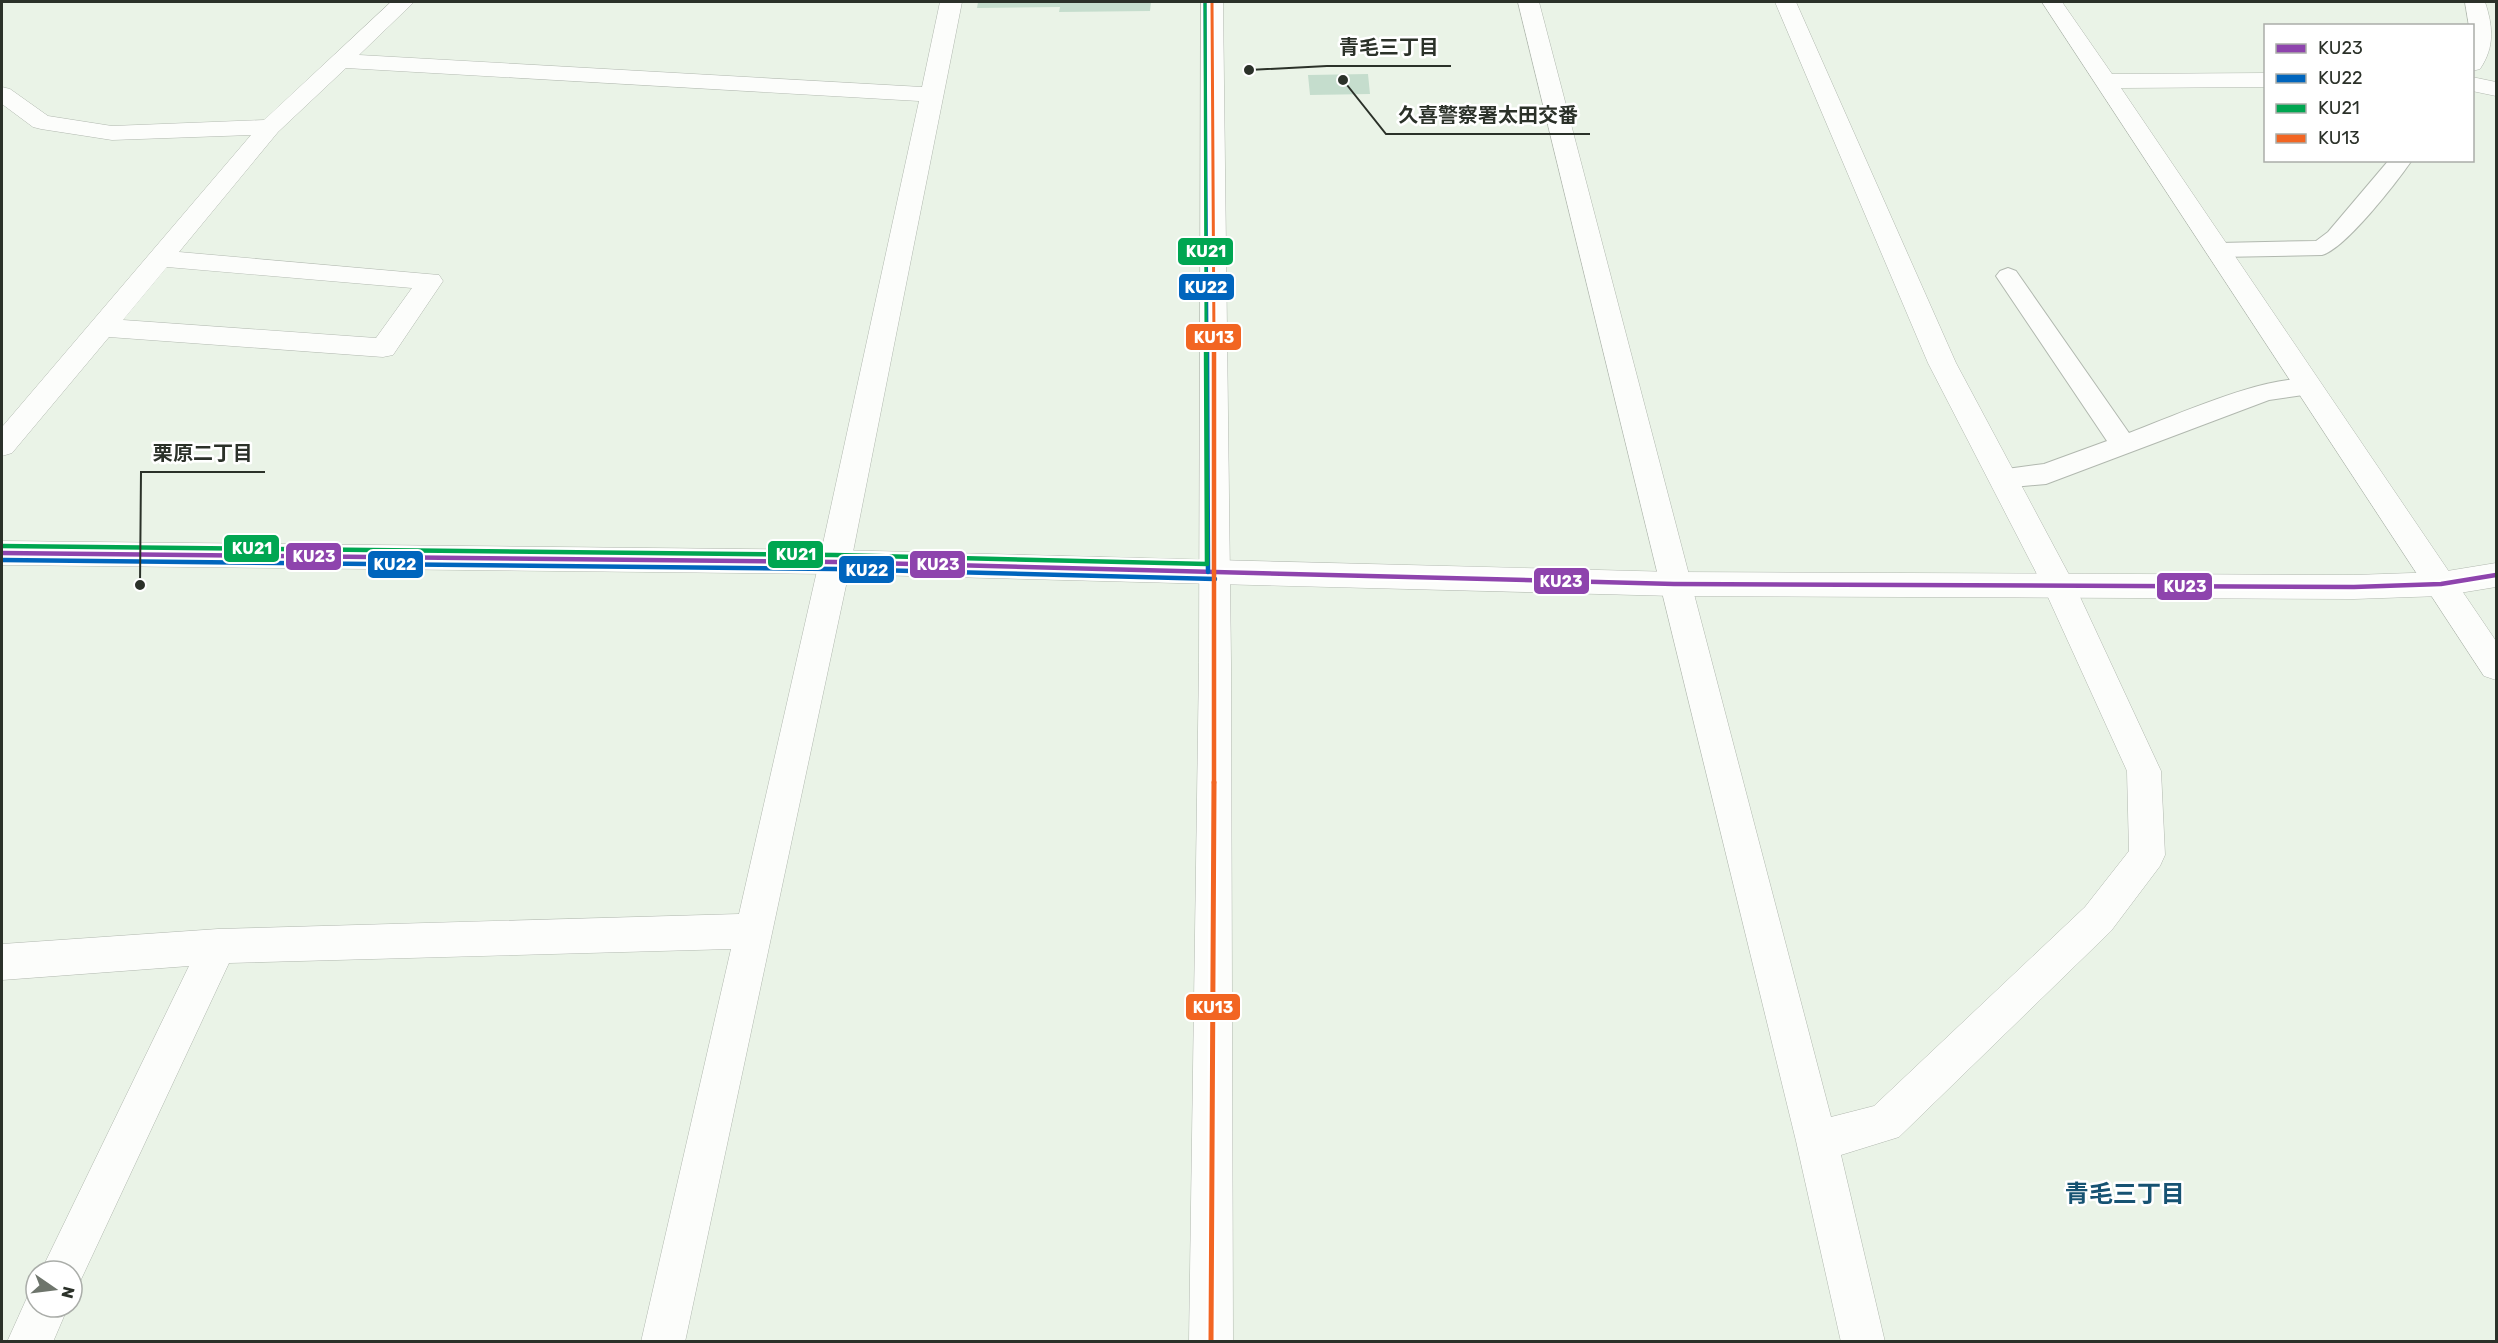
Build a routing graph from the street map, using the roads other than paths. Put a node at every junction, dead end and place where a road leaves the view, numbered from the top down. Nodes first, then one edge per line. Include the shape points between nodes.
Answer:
1 (404, 2) edge
2 (951, 2) edge
3 (1212, 2) edge
4 (1528, 2) edge
5 (1785, 2) edge
6 (2052, 2) edge
7 (2475, 2) edge
8 (340, 61) junction
9 (2474, 61) edge
10 (2264, 80) edge
11 (2107, 81) junction
12 (2474, 84) edge
13 (2496, 89) edge
14 (2, 94) edge
15 (933, 95) junction
16 (270, 127) junction
17 (2399, 162) edge
18 (2219, 250) junction
19 (159, 258) junction
20 (2008, 276) dead end
21 (102, 327) junction
22 (2308, 387) junction
23 (2124, 445) junction
24 (2, 446) edge
25 (2002, 478) junction
26 (2, 554) edge
27 (835, 562) junction
28 (1215, 572) junction
29 (2496, 575) edge
30 (1674, 584) junction
31 (2058, 584) junction
32 (2441, 584) junction
33 (2496, 667) edge
34 (754, 931) junction
35 (218, 946) junction
36 (2, 962) edge
37 (1816, 1141) junction
38 (69, 1259) edge
39 (40, 1319) edge
40 (29, 1341) edge
41 (663, 1341) edge
42 (1211, 1341) edge
43 (1863, 1341) edge

1 - 8 street
2 - 15 street
3 - 28 street
4 - 30 street
5 - 25 street via 1942,363
6 - 11 street
7 - 9 street via 2482,28 2480,52
8 - 15 street
8 - 16 street
10 - 11 street
11 - 18 street
12 - 13 street
14 - 16 street via 41,122 112,133
15 - 27 street
16 - 19 street
17 - 18 lane via 2336,237 2322,248
18 - 22 street
19 - 21 street
19 - 21 street via 430,281 383,348
20 - 23 lane
21 - 24 street
22 - 23 lane via 2266,392
22 - 32 street
23 - 25 lane via 2046,474
25 - 31 street
26 - 27 street
27 - 28 street
27 - 34 street
28 - 30 street
28 - 42 street
29 - 32 street
30 - 31 street
30 - 37 street
31 - 32 street
31 - 37 street via 2144,771 2146,855 2098,919 1885,1123
32 - 33 street
34 - 35 street
34 - 41 street
35 - 36 street
35 - 38 street
37 - 43 street
39 - 40 street

